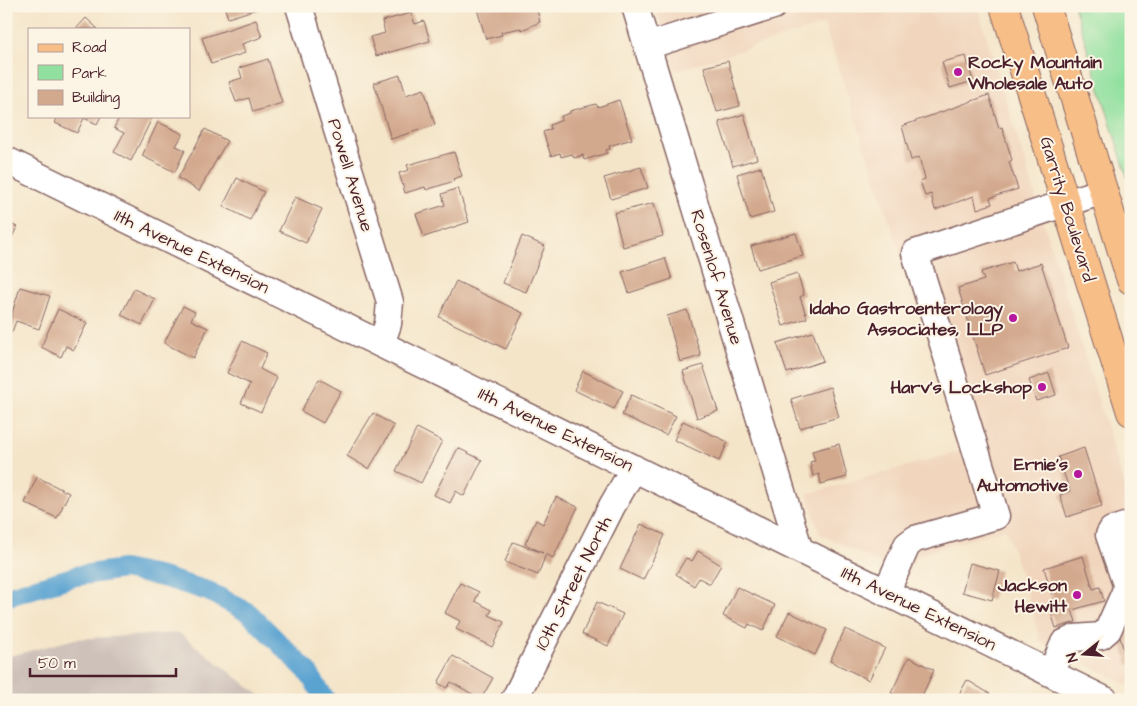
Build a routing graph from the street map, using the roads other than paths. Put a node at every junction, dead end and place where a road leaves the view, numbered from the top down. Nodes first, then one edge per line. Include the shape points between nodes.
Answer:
1 (299, 6) edge
2 (635, 6) edge
3 (773, 6) edge
4 (1004, 6) edge
5 (1046, 6) edge
6 (647, 46) junction
7 (6, 160) edge
8 (1103, 191) junction
9 (1066, 204) junction
10 (1131, 280) edge
11 (381, 344) junction
12 (1131, 412) edge
13 (634, 468) junction
14 (1131, 524) edge
15 (799, 548) junction
16 (886, 593) junction
17 (1051, 673) junction
18 (514, 700) edge
19 (1105, 700) edge

1 - 11 street, Powell Avenue via 390,302 388,324
2 - 6 street, Rosenlof Avenue
3 - 6 street
4 - 9 main road, Garrity Boulevard
5 - 8 main road
6 - 15 street, Rosenlof Avenue
7 - 11 street, 11th Avenue Extension
8 - 9 street
8 - 10 main road
9 - 12 main road, Garrity Boulevard
9 - 16 street via 914,253 996,516 915,539 907,545
11 - 13 street, 11th Avenue Extension
13 - 15 street, 11th Avenue Extension
13 - 18 street, 10th Street North
14 - 17 street via 1112,530 1108,535 1126,584 1108,630 1101,636 1064,642
15 - 16 street, 11th Avenue Extension
16 - 17 street, 11th Avenue Extension
17 - 19 street, 11th Avenue Extension

